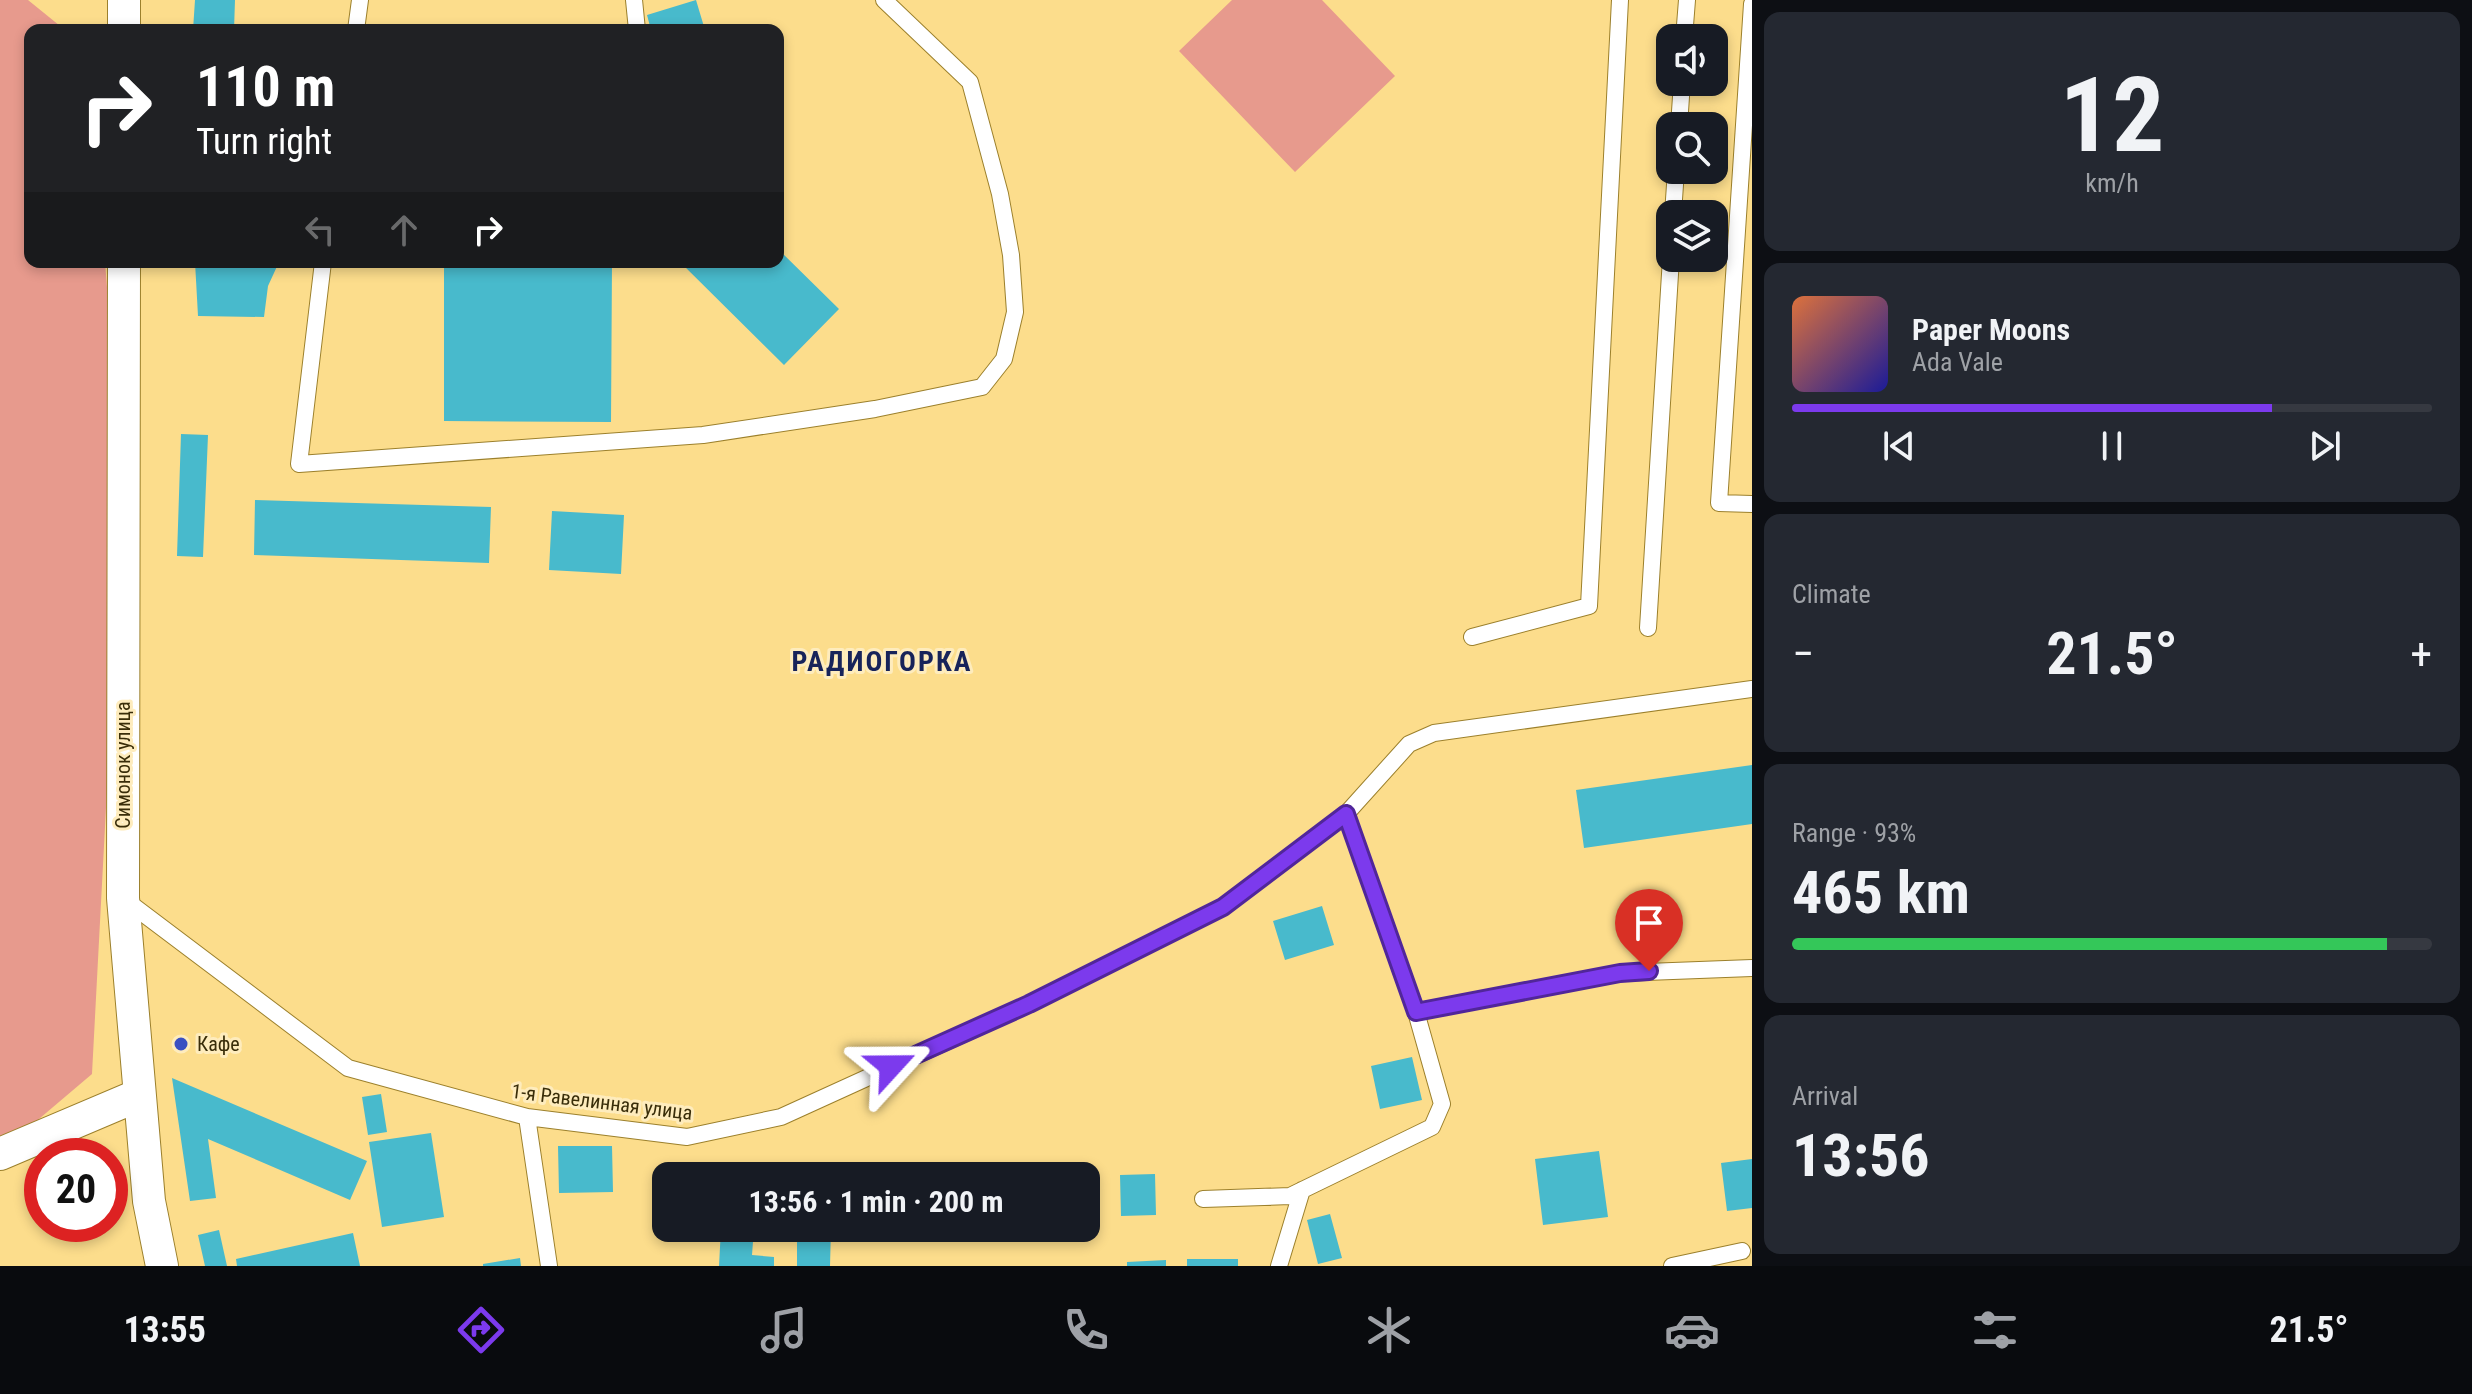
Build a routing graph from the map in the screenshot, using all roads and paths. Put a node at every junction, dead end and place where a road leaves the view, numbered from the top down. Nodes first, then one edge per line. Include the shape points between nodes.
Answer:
1 (124, 0) edge
2 (360, 0) edge
3 (634, 0) edge
4 (884, 0) edge
5 (1620, 0) edge
6 (1687, 0) edge
7 (1752, 4) edge
8 (124, 24) edge
9 (357, 24) edge
10 (636, 24) edge
11 (1685, 24) edge
12 (124, 268) edge
13 (322, 268) edge
14 (1670, 272) edge
15 (1752, 504) edge
16 (1648, 628) dead end
17 (1472, 637) dead end
18 (1752, 689) edge
19 (1346, 814) junction
20 (123, 898) junction
21 (1752, 968) edge
22 (1416, 1012) junction
23 (139, 1095) junction
24 (527, 1117) junction
25 (0, 1154) edge
26 (1302, 1190) junction
27 (1203, 1199) dead end
28 (1742, 1251) dead end
29 (162, 1266) edge
30 (549, 1266) edge
31 (1279, 1266) edge
32 (1672, 1266) edge

1 - 8 street
2 - 9 lane
3 - 10 lane
4 - 13 lane via 970,82 1000,194 1015,312 1004,359 982,387 703,435 299,464
5 - 17 lane via 1589,606
6 - 11 lane
7 - 15 lane via 1719,503
12 - 20 street, Симонок улица
14 - 16 lane
18 - 19 lane, 1-я Равелинная улица via 1434,733 1409,744
19 - 22 lane
19 - 24 lane, 1-я Равелинная улица via 1223,907 1029,1004 781,1117 687,1137
20 - 23 street, Симонок улица
20 - 24 lane, 1-я Равелинная улица via 348,1068
21 - 22 lane via 1620,973
22 - 26 lane via 1442,1104 1432,1127
23 - 25 street
23 - 29 street, Симонок улица via 149,1201
24 - 30 lane
26 - 27 lane via 1290,1196
26 - 31 lane
28 - 32 lane

